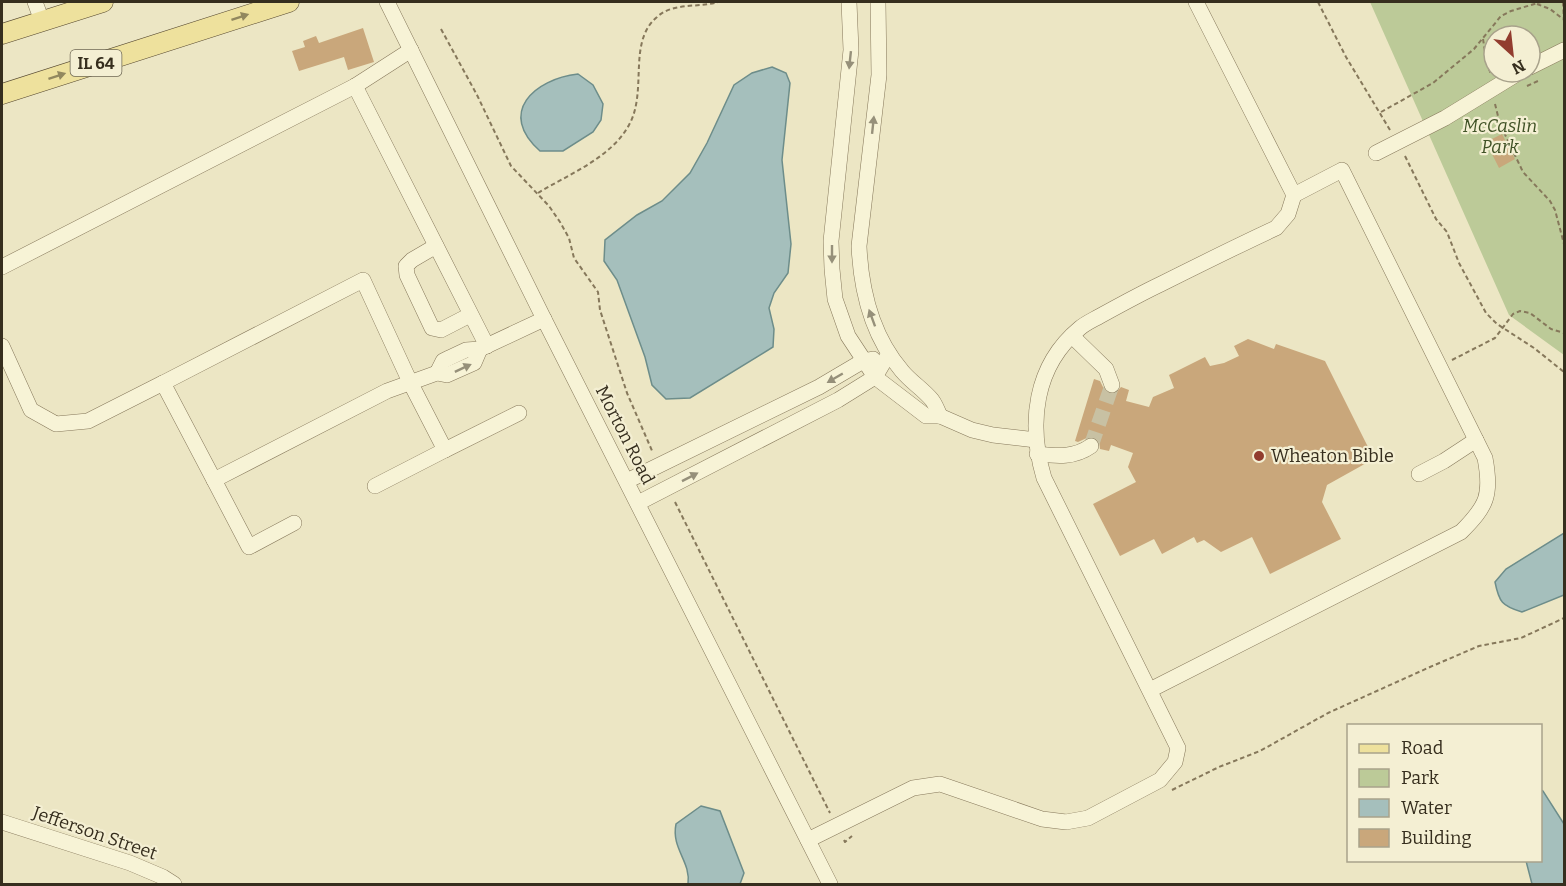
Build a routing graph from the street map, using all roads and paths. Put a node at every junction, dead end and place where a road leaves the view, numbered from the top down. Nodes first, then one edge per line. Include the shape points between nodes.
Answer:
1 (35, 2) edge
2 (103, 2) edge
3 (289, 2) edge
4 (387, 2) edge
5 (718, 2) edge
6 (849, 2) edge
7 (878, 2) edge
8 (1196, 2) edge
9 (1318, 2) edge
10 (1541, 2) edge
11 (1563, 2) edge
12 (1537, 4) junction
13 (1564, 20) edge
14 (42, 21) junction
15 (1495, 24) edge
16 (441, 29) dead end
17 (2, 34) edge
18 (1482, 40) edge
19 (411, 50) junction
20 (1564, 50) edge
21 (1542, 61) edge
22 (1498, 85) edge
23 (355, 86) junction
24 (2, 94) edge
25 (1495, 103) dead end
26 (1381, 112) junction
27 (1397, 142) junction
28 (1376, 153) dead end
29 (538, 194) junction
30 (1294, 195) junction
31 (1564, 244) edge
32 (436, 246) junction
33 (2, 267) edge
34 (470, 315) junction
35 (544, 319) junction
36 (1504, 328) junction
37 (1564, 333) edge
38 (1072, 336) junction
39 (2, 346) edge
40 (484, 347) junction
41 (888, 355) junction
42 (863, 362) junction
43 (1439, 366) junction
44 (1564, 372) edge
45 (875, 377) junction
46 (410, 382) junction
47 (163, 383) junction
48 (1112, 385) dead end
49 (519, 413) dead end
50 (940, 416) junction
51 (1476, 440) junction
52 (1091, 446) dead end
53 (1036, 447) junction
54 (445, 450) junction
55 (659, 466) junction
56 (1419, 474) dead end
57 (214, 480) junction
58 (627, 481) junction
59 (375, 486) dead end
60 (668, 488) junction
61 (638, 503) junction
62 (294, 523) dead end
63 (1564, 618) edge
64 (1150, 690) junction
65 (1173, 790) dead end
66 (2, 822) edge
67 (837, 826) junction
68 (855, 833) dead end
69 (808, 840) junction
70 (174, 885) edge
71 (830, 885) edge

1 - 14 street
2 - 14 main road
24 -> 3 main road, IL 64
4 - 19 street, Morton Road
5 - 29 path via 672,9 652,22 639,55 638,103 629,125 605,152
6 -> 42 street via 851,50 831,241 832,269 835,299
41 -> 7 street via 869,309 860,273 879,75
8 - 30 street
9 - 26 path via 1346,57
10 - 12 path
11 - 13 path
12 - 13 path
12 - 15 path via 1511,11
14 - 17 main road
16 - 29 path via 511,166
18 - 26 path via 1433,83
19 - 23 street
19 - 35 street, Morton Road
20 - 21 street
22 - 27 street
23 - 32 street
23 - 33 street
25 - 31 path via 1500,124 1523,172 1555,210
26 - 27 path
27 - 28 street
27 - 36 path via 1436,219 1447,232 1481,305
29 - 55 path via 560,222 574,258 598,292 600,310 627,393
30 - 38 street via 1288,214 1276,228 1122,303
30 - 43 street via 1342,170
32 - 34 street
32 - 34 street via 405,266 432,328 441,330
34 - 40 street
35 - 40 street
35 - 58 street, Morton Road
36 - 37 path via 1515,313 1523,310
36 - 43 path via 1494,339
36 - 44 path
38 - 48 street via 1106,369
38 - 53 street via 1044,373 1037,402
39 - 47 street via 31,410 56,424 88,422
40 - 46 street via 466,350 443,361 437,373
41 - 42 street
41 - 45 street
41 - 50 street via 932,401
42 - 45 street
42 -> 55 street
43 - 51 street
45 - 50 street via 926,416
60 -> 45 street
46 - 47 street via 363,280
46 - 54 street
46 - 57 street
47 - 57 street
49 - 54 street
50 - 53 street via 972,430
51 - 56 street
51 - 64 street via 1489,477 1487,497 1480,513 1461,532
52 - 53 street via 1081,453 1064,456
53 - 64 street via 1044,478
54 - 59 street
55 - 58 street
57 - 62 street via 249,547
58 - 61 street, Morton Road
60 - 61 street
60 - 67 path
61 - 69 street, Morton Road
63 - 65 path via 1521,638 1479,646 1430,666
64 - 67 street via 1178,747 1175,762 1160,780 1088,818 1066,822 1042,819 940,784 913,788
66 - 70 street, Jefferson Street via 130,862
67 - 68 path via 845,842
67 - 69 street
69 - 71 street, Morton Road

